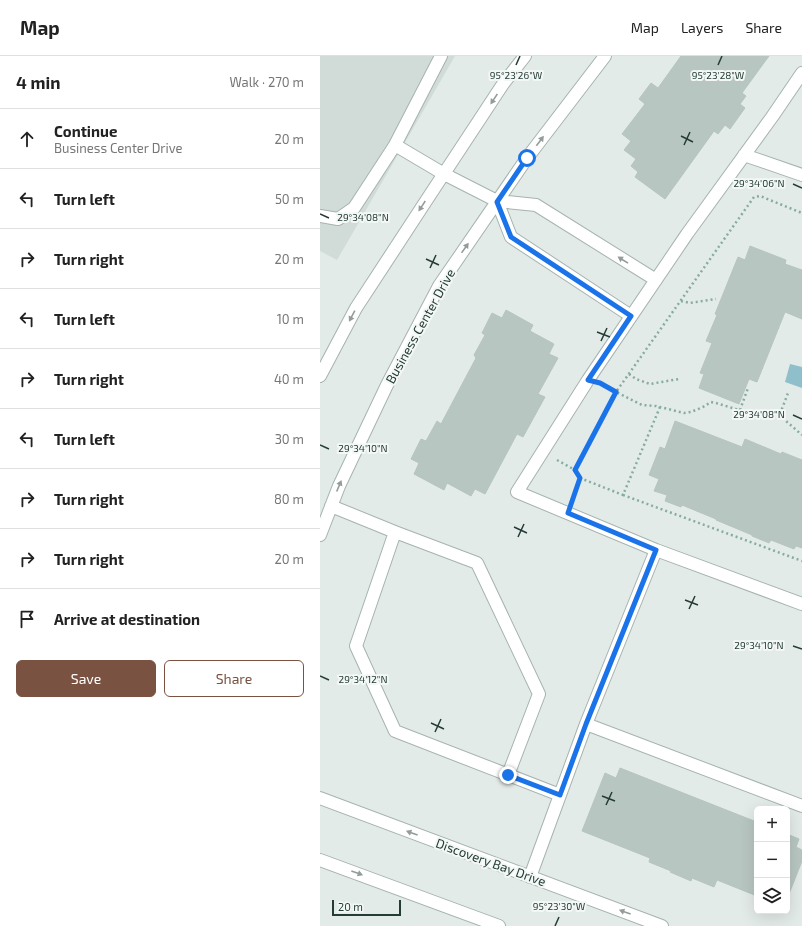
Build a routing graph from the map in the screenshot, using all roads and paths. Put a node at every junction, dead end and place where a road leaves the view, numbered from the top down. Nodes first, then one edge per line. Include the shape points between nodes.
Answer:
1 (441, 56) edge
2 (525, 56) edge
3 (605, 56) edge
4 (802, 73) edge
5 (797, 90) edge
6 (394, 145) junction
7 (744, 155) junction
8 (444, 174) junction
9 (802, 175) edge
10 (497, 202) junction
11 (802, 213) edge
12 (320, 216) edge
13 (656, 280) junction
14 (716, 299) dead end
15 (681, 301) junction
16 (631, 316) junction
17 (629, 374) junction
18 (320, 376) edge
19 (679, 379) dead end
20 (588, 380) junction
21 (748, 388) dead end
22 (616, 392) junction
23 (788, 393) dead end
24 (660, 407) junction
25 (740, 410) junction
26 (780, 414) junction
27 (802, 435) edge
28 (543, 452) junction
29 (575, 470) junction
30 (580, 478) junction
31 (623, 495) junction
32 (331, 506) junction
33 (568, 513) junction
34 (395, 532) junction
35 (320, 535) edge
36 (656, 550) junction
37 (802, 560) edge
38 (802, 604) edge
39 (586, 724) junction
40 (508, 775) junction
41 (560, 795) junction
42 (320, 798) edge
43 (802, 806) edge
44 (320, 860) edge
45 (530, 877) junction
46 (498, 926) edge
47 (662, 926) edge

1 - 6 street
2 -> 8 street via 503,84
10 -> 3 street, Business Center Drive via 527,158
4 - 5 street
5 - 7 street
6 - 8 street
6 - 12 street via 354,208 338,219
7 - 9 street
7 - 13 street
8 - 10 street
8 -> 18 street via 356,308
13 -> 10 street via 536,205
10 - 16 street via 511,237
32 -> 10 street, Business Center Drive via 387,386 439,286
11 - 15 path via 760,196 754,197
13 - 16 street
14 - 15 path via 690,303
15 - 17 path
16 - 20 street
17 - 19 path via 650,384
17 - 22 path
20 - 22 path
20 - 28 street
21 - 25 path
22 - 24 path via 642,405
22 - 29 path
23 - 26 path
24 - 25 path via 684,413 711,402
24 - 31 path
25 - 26 path via 749,413
26 - 27 path
28 - 29 path
28 - 33 street via 517,492
29 - 30 path
30 - 31 path
30 - 33 path
31 - 37 path
32 - 34 street
32 - 35 street, Business Center Drive
33 - 36 street
34 - 40 street via 477,563 536,687 539,694
34 - 40 street via 356,646 395,731
36 - 38 street
36 - 39 street
39 - 41 street
39 - 43 street
40 - 41 street
41 - 45 street
45 -> 42 street, Discovery Bay Drive
44 -> 46 street
47 -> 45 street, Discovery Bay Drive

